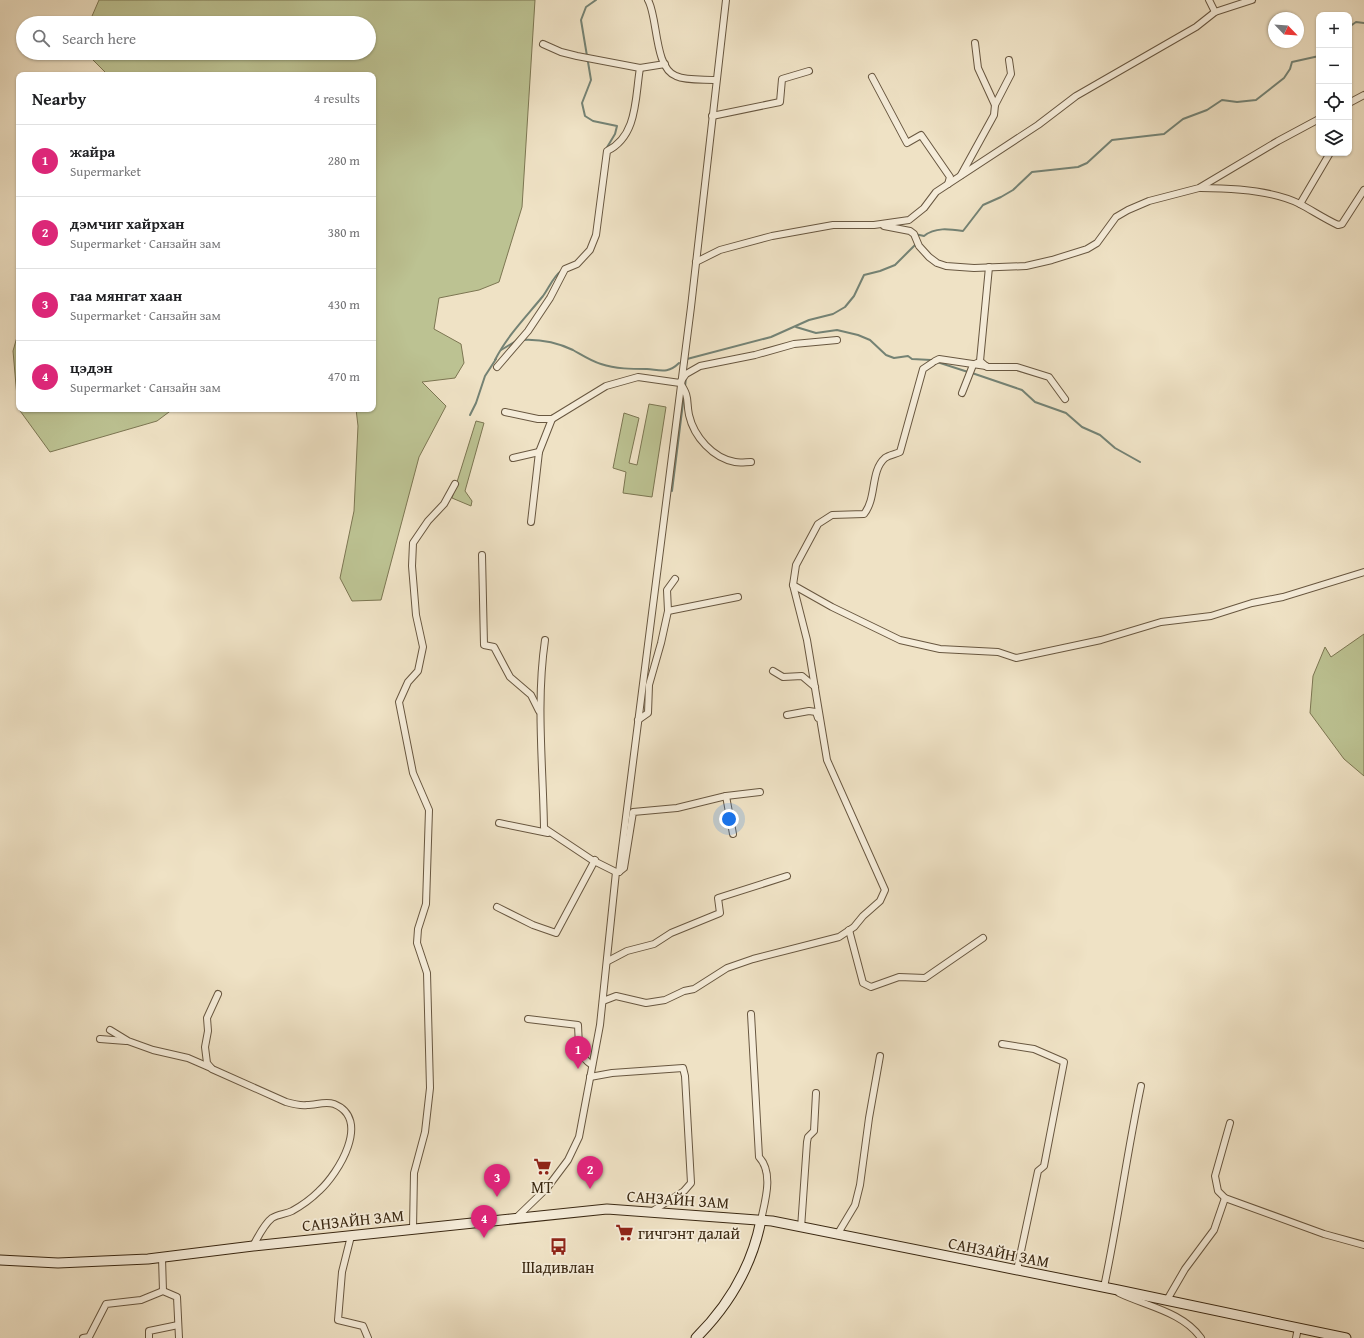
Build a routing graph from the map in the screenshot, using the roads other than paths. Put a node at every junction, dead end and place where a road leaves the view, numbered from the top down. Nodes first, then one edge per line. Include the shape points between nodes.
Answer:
1 (648, 0) edge
2 (726, 0) edge
3 (1209, 0) edge
4 (1252, 0) edge
5 (1215, 12) junction
6 (542, 44) dead end
7 (975, 44) dead end
8 (1010, 60) dead end
9 (666, 64) junction
10 (640, 68) junction
11 (809, 71) dead end
12 (872, 77) dead end
13 (716, 80) junction
14 (1364, 95) edge
15 (1352, 101) edge
16 (995, 105) junction
17 (712, 116) junction
18 (1317, 120) edge
19 (1328, 156) edge
20 (961, 176) junction
21 (948, 184) junction
22 (1199, 188) junction
23 (1364, 190) edge
24 (1300, 204) junction
25 (874, 226) junction
26 (696, 262) junction
27 (989, 268) junction
28 (837, 340) dead end
29 (980, 361) junction
30 (973, 365) junction
31 (497, 367) dead end
32 (987, 367) junction
33 (680, 383) junction
34 (962, 393) dead end
35 (1065, 398) dead end
36 (505, 412) dead end
37 (552, 419) junction
38 (539, 452) junction
39 (513, 458) dead end
40 (751, 462) dead end
41 (455, 484) dead end
42 (531, 522) dead end
43 (482, 554) dead end
44 (1364, 572) edge
45 (675, 579) dead end
46 (793, 585) junction
47 (738, 597) dead end
48 (668, 611) junction
49 (545, 640) dead end
50 (773, 671) dead end
51 (816, 686) junction
52 (787, 715) dead end
53 (540, 716) junction
54 (638, 720) junction
55 (821, 723) junction
56 (760, 792) dead end
57 (726, 796) junction
58 (499, 823) dead end
59 (550, 833) junction
60 (733, 834) dead end
61 (595, 860) junction
62 (618, 872) junction
63 (787, 876) dead end
64 (497, 907) dead end
65 (850, 930) junction
66 (983, 938) dead end
67 (608, 960) junction
68 (218, 994) dead end
69 (603, 1001) junction
70 (750, 1014) dead end
71 (528, 1019) dead end
72 (110, 1030) dead end
73 (100, 1039) dead end
74 (128, 1041) junction
75 (1002, 1044) dead end
76 (880, 1056) dead end
77 (592, 1065) junction
78 (212, 1069) junction
79 (590, 1077) junction
80 (1141, 1086) dead end
81 (816, 1092) dead end
82 (1230, 1123) dead end
83 (1225, 1198) junction
84 (651, 1212) junction
85 (516, 1218) junction
86 (761, 1220) junction
87 (801, 1228) junction
88 (413, 1229) junction
89 (837, 1235) junction
90 (351, 1236) junction
91 (1364, 1245) edge
92 (253, 1246) junction
93 (162, 1258) junction
94 (0, 1260) edge
95 (1017, 1270) junction
96 (1108, 1288) junction
97 (162, 1291) junction
98 (1166, 1300) junction
99 (178, 1325) junction
100 (1298, 1328) junction
101 (1326, 1336) edge
102 (82, 1338) edge
103 (149, 1338) edge
104 (179, 1338) edge
105 (368, 1338) edge
106 (696, 1338) edge
107 (1200, 1338) edge
108 (1296, 1338) edge
109 (1346, 1338) edge

1 - 9 street via 659,51
2 - 13 street
3 - 5 street
4 - 5 street
5 - 20 street via 1196,27 1076,96 1038,125
6 - 10 street via 577,56
7 - 16 street via 978,68
8 - 16 street via 1011,74
9 - 10 street
9 - 13 street via 669,71 676,76
10 - 31 street via 629,132 617,147 608,152 596,235 590,250 577,264 565,269 528,331
11 - 17 street via 782,79 780,102
12 - 21 street via 907,143 921,135 950,177
13 - 17 street
14 - 15 street
16 - 20 street via 994,115
17 - 26 street
18 - 22 street via 1271,144
19 - 24 street
20 - 21 street
21 - 25 street via 936,192 924,208 909,220
22 - 24 street via 1243,189
22 - 27 street via 1128,210 1116,217 1097,243 1087,249 1026,266
23 - 24 street via 1342,224 1327,220
25 - 26 street via 833,225 772,236 720,250
25 - 27 street via 910,231 919,246 937,263 946,266
26 - 33 street
27 - 29 street
28 - 33 street via 794,344 700,366 686,374
29 - 30 street
29 - 32 street
30 - 32 street
30 - 34 street
30 - 46 street via 939,359 923,369 900,452 886,457 879,465 870,507 864,514 832,515 818,524 796,565
32 - 35 street via 1017,367 1049,377
33 - 37 street via 638,377 606,386
33 - 40 street via 687,393 689,415 694,428 704,445 720,457 735,462
33 - 54 street
36 - 37 street via 538,419
37 - 38 street
38 - 39 street
38 - 42 street
41 - 88 street via 444,504 413,543 416,615 423,647 418,671 408,682 399,702 413,773 429,810 426,904 418,929 417,943 427,973 430,1088 425,1132 414,1174
43 - 53 street via 484,645 494,647 510,677 531,695
44 - 46 street via 1211,616 1161,622 1101,640 1016,658 998,652 940,649 900,640
45 - 48 street via 667,590
46 - 51 street
47 - 48 street
48 - 54 street via 649,685 648,713
49 - 53 street via 541,668
50 - 51 street via 783,677 802,676
51 - 55 street
52 - 55 street via 816,712
53 - 59 street via 544,828
54 - 62 street
55 - 65 street via 827,760 885,890 880,900
56 - 57 street
57 - 60 street
57 - 62 street via 677,808 633,812 624,868
58 - 59 street
59 - 61 street
61 - 62 street
61 - 64 street via 556,933
62 - 67 street
63 - 67 street via 726,894 718,898 720,913 672,933 654,944 627,951
65 - 66 street via 863,983 871,987 899,976 925,978
65 - 69 street via 839,937 727,968 694,989 684,990 665,1000 646,1003 616,996
67 - 69 street
68 - 78 street via 207,1018 205,1047 207,1063
69 - 77 street
70 - 86 street via 759,1157 766,1171
71 - 77 street via 578,1025 584,1060
72 - 74 street
73 - 74 street
74 - 78 street via 188,1058
75 - 95 street via 1034,1049 1064,1062 1044,1166 1038,1171
76 - 89 street via 860,1185 855,1204
77 - 79 street
78 - 92 street via 286,1102 297,1105 335,1104 346,1114 351,1126 350,1142 337,1170 320,1191 291,1212 272,1218
79 - 84 street via 683,1068 691,1184
79 - 85 street via 579,1137 568,1160 547,1188
80 - 96 street via 1132,1127
81 - 87 street via 814,1131 807,1142
82 - 83 street via 1216,1176 1218,1191
83 - 91 street via 1324,1234
83 - 98 street via 1214,1230
84 - 85 main road, САНЗАЙН ЗАМ via 607,1209
84 - 86 main road, САНЗАЙН ЗАМ
85 - 88 main road, САНЗАЙН ЗАМ
86 - 87 main road, САНЗАЙН ЗАМ
86 - 106 main road via 739,1284 726,1304
87 - 89 main road, САНЗАЙН ЗАМ
88 - 90 main road, САНЗАЙН ЗАМ
89 - 95 main road, САНЗАЙН ЗАМ
90 - 92 main road, САНЗАЙН ЗАМ
90 - 105 street via 342,1272 338,1320 363,1326
92 - 93 main road, САНЗАЙН ЗАМ
93 - 94 main road, САНЗАЙН ЗАМ via 58,1263
93 - 97 street
95 - 96 main road, САНЗАЙН ЗАМ
96 - 98 main road, САНЗАЙН ЗАМ
96 - 107 street via 1180,1319 1190,1325
97 - 99 street via 177,1297
97 - 102 street via 141,1300 106,1304 89,1337
98 - 100 main road, САНЗАЙН ЗАМ
99 - 103 street via 149,1331
99 - 104 street
100 - 101 main road, САНЗАЙН ЗАМ
100 - 108 street
101 - 109 main road, САНЗАЙН ЗАМ

